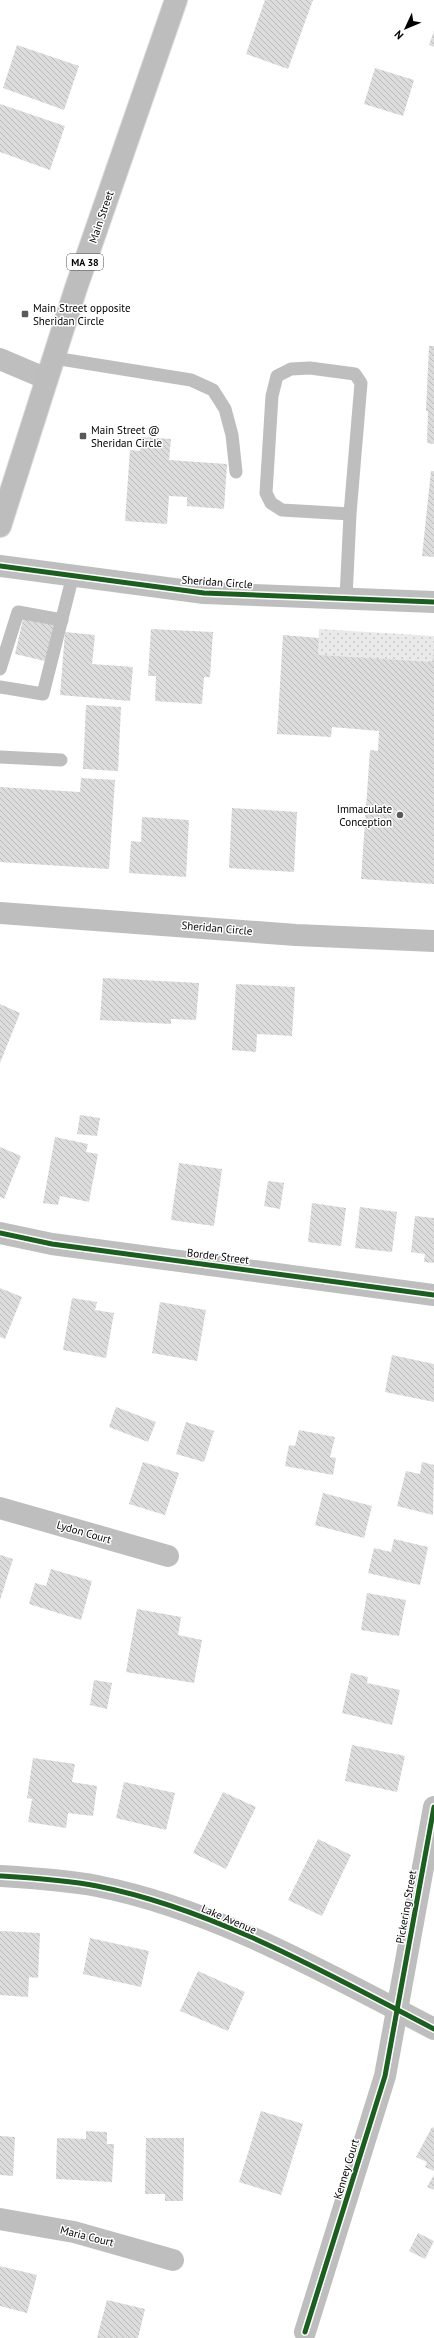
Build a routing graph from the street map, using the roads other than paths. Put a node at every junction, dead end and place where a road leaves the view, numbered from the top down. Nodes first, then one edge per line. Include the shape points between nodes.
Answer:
1 (176, 0) edge
2 (54, 358) junction
3 (0, 359) edge
4 (47, 379) junction
5 (236, 472) dead end
6 (5, 491) edge
7 (350, 514) junction
8 (0, 526) edge
9 (0, 566) edge
10 (73, 575) junction
11 (346, 598) junction
12 (434, 602) edge
13 (62, 620) junction
14 (0, 669) edge
15 (0, 687) edge
16 (0, 757) edge
17 (61, 760) dead end
18 (0, 913) edge
19 (434, 941) edge
20 (0, 1233) edge
21 (434, 1295) edge
22 (0, 1508) edge
23 (168, 1556) dead end
24 (434, 1807) edge
25 (0, 1876) edge
26 (397, 2010) junction
27 (434, 2029) edge
28 (0, 2219) edge
29 (173, 2260) dead end
30 (305, 2332) dead end

1 - 2 main road, Main Street / MA 38
2 - 4 main road, Main Street / MA 38
2 - 5 lane via 191,380 213,390 225,409 232,435
3 - 4 street
4 - 6 main road, Main Street / MA 38
6 - 8 main road, Main Street / MA 38
7 - 7 lane via 361,383 355,374 310,368 291,369 277,376 272,396 266,493 271,503 282,510
7 - 11 lane
9 - 10 street, Sheridan Circle
10 - 11 street, Sheridan Circle via 204,593
10 - 13 lane
11 - 12 street, Sheridan Circle
13 - 14 lane via 18,612
13 - 15 lane via 43,694
16 - 17 lane
18 - 19 street, Sheridan Circle via 296,935
20 - 21 street, Border Street via 52,1244
22 - 23 street, Lydon Court
24 - 26 street, Pickering Street
25 - 26 street, Lake Avenue via 97,1886 163,1904 260,1943
26 - 27 street, Lake Avenue
26 - 30 street, Kenney Court via 385,2076
28 - 29 street, Maria Court via 74,2232

